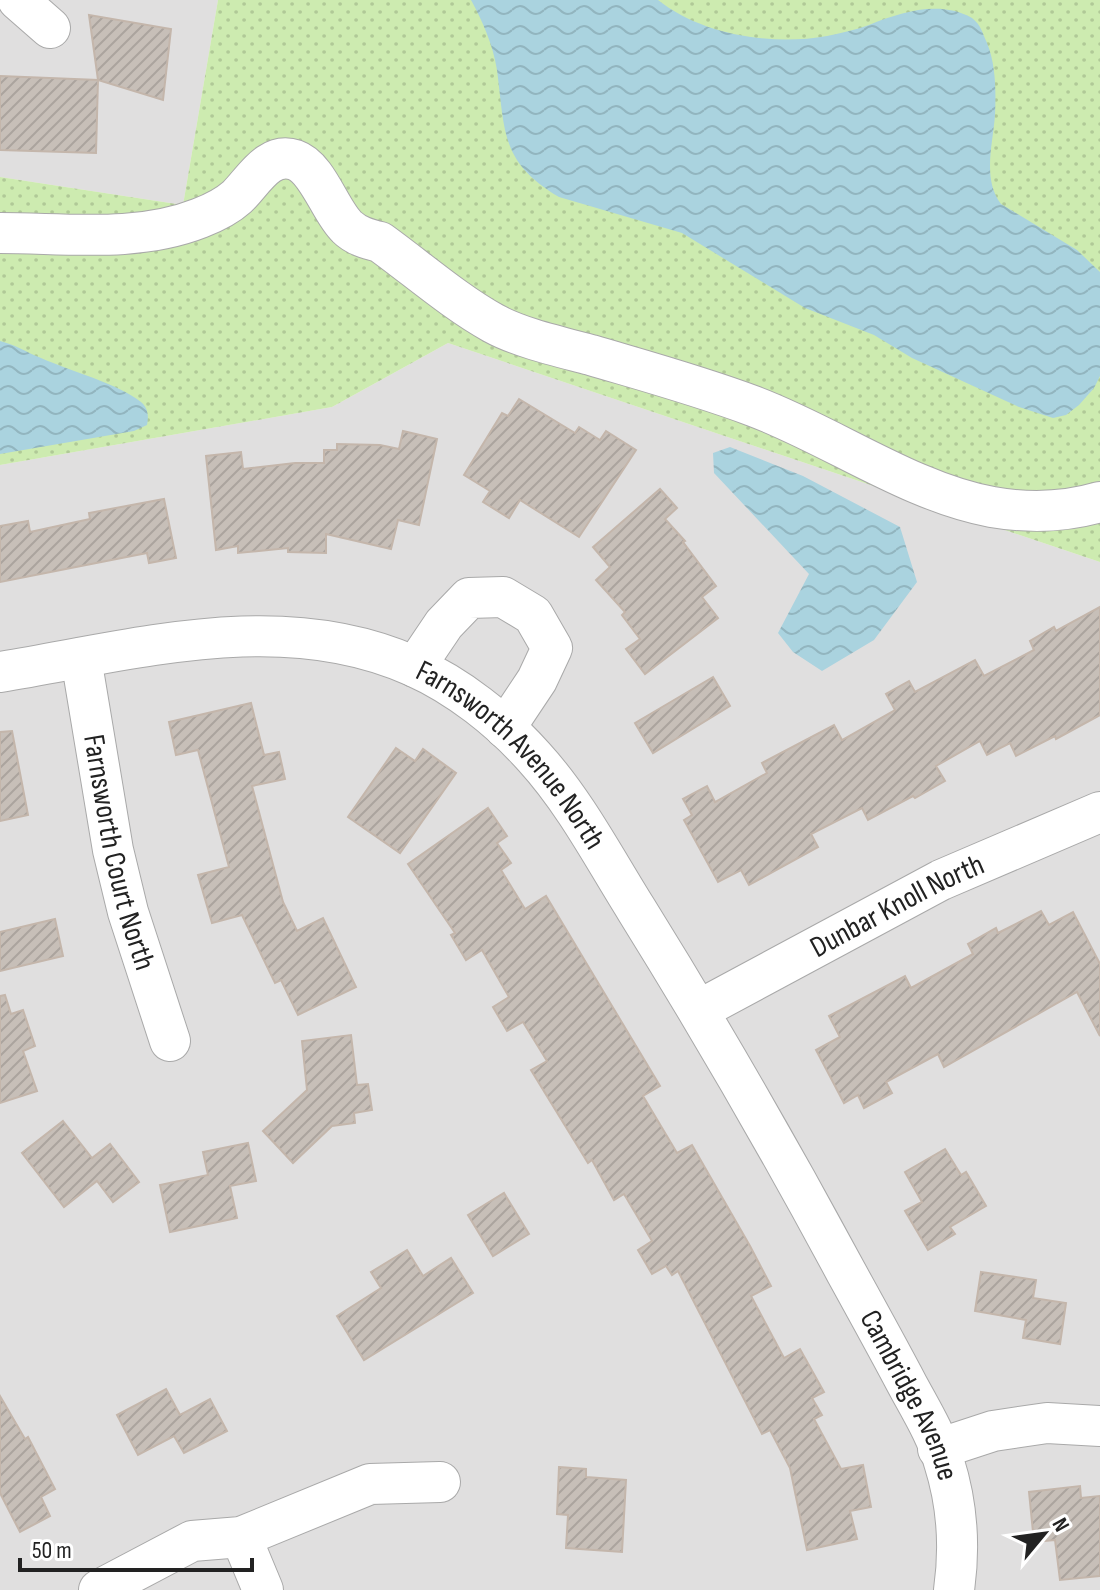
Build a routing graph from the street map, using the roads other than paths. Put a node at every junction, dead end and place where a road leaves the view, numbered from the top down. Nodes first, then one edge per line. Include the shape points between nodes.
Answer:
1 (18, 0) edge
2 (50, 28) dead end
3 (0, 233) edge
4 (1100, 502) edge
5 (81, 658) junction
6 (415, 667) junction
7 (0, 672) edge
8 (505, 728) junction
9 (1100, 812) edge
10 (699, 1010) junction
11 (170, 1041) dead end
12 (814, 1213) joint
13 (1100, 1426) edge
14 (938, 1449) junction
15 (440, 1482) dead end
16 (241, 1537) junction
17 (99, 1590) edge
18 (263, 1590) edge
19 (954, 1590) edge

1 - 2 street
3 - 4 street via 116,235 170,227 217,211 261,168 280,159 296,160 312,174 347,227 380,242 495,324 755,406 872,463 989,506 1023,511
5 - 6 street, Farnsworth Avenue North via 267,634 367,649
5 - 7 street, Farnsworth Avenue North
5 - 11 street, Farnsworth Court North via 113,850
6 - 8 street, Farnsworth Avenue North
6 - 8 street via 469,598 503,597 533,615 552,648
8 - 10 street, Farnsworth Avenue North via 567,798
9 - 10 street, Dunbar Knoll North via 941,880
10 - 12 street, Farnsworth Avenue North
12 - 14 street, Cambridge Avenue
13 - 14 street via 1047,1423 993,1431
14 - 19 street, Cambridge Avenue via 955,1512
15 - 16 street via 370,1484
16 - 17 street via 192,1541
16 - 18 street

